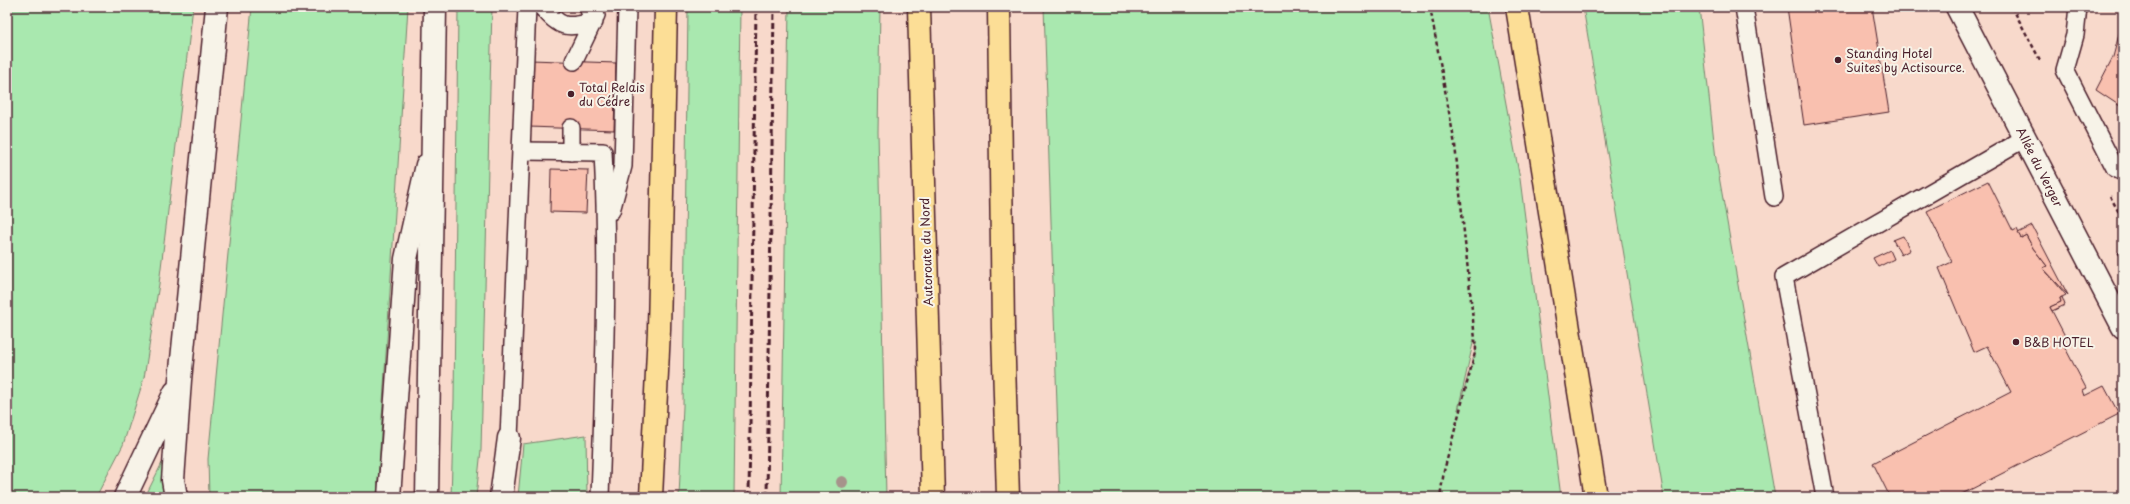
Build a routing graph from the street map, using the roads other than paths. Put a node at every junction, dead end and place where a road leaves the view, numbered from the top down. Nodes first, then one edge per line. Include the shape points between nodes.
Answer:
1 (217, 7) edge
2 (435, 7) edge
3 (527, 7) edge
4 (542, 7) edge
5 (627, 7) edge
6 (666, 7) edge
7 (919, 7) edge
8 (999, 7) edge
9 (1517, 7) edge
10 (1744, 7) edge
11 (1957, 7) edge
12 (2078, 7) edge
13 (593, 12) edge
14 (574, 61) dead end
15 (571, 128) dead end
16 (2025, 138) junction
17 (433, 140) junction
18 (521, 151) junction
19 (571, 152) junction
20 (2123, 172) edge
21 (1774, 197) dead end
22 (607, 227) junction
23 (2123, 327) edge
24 (180, 380) junction
25 (509, 438) joint
26 (125, 497) edge
27 (176, 497) edge
28 (389, 497) edge
29 (428, 497) edge
30 (501, 497) edge
31 (600, 497) edge
32 (651, 497) edge
33 (933, 497) edge
34 (1008, 497) edge
35 (1596, 497) edge
36 (1825, 497) edge

1 - 24 street
2 - 17 street
3 - 18 lane
4 - 13 lane via 555,21 570,27
5 - 22 lane via 623,166
6 - 32 highway via 659,330
7 - 33 highway, Autoroute du Nord
8 - 34 highway
9 - 35 highway
10 - 21 lane
11 - 16 street, Allée du Verger
12 - 20 lane via 2075,35 2065,70 2115,168
13 - 14 lane
15 - 19 lane
16 - 23 street, Allée du Verger
16 - 36 lane via 1784,277
17 - 28 street via 406,259
17 - 29 street
18 - 19 lane
18 - 25 lane
19 - 22 lane via 604,152
22 - 31 lane via 604,428
24 - 26 street
24 - 27 street via 174,480
25 - 30 street

